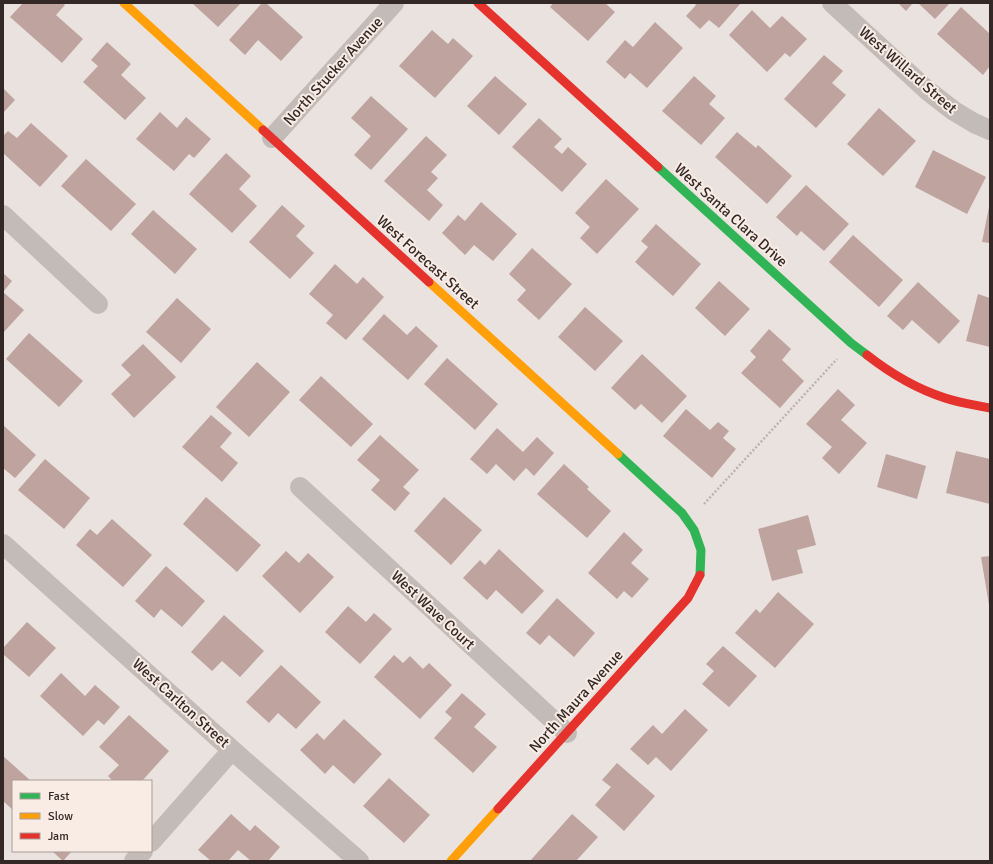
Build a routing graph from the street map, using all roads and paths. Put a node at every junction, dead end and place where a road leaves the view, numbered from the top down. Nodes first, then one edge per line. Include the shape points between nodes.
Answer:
1 (124, 3) edge
2 (394, 3) edge
3 (478, 3) edge
4 (832, 3) edge
5 (990, 130) edge
6 (272, 138) junction
7 (3, 215) edge
8 (98, 304) dead end
9 (838, 357) dead end
10 (990, 408) edge
11 (300, 487) dead end
12 (704, 504) dead end
13 (3, 544) edge
14 (701, 550) joint
15 (567, 732) junction
16 (232, 750) junction
17 (152, 841) edge
18 (142, 852) edge
19 (134, 861) edge
20 (359, 861) edge
21 (451, 861) edge

1 - 6 street, West Forecast Street
2 - 6 street, North Stucker Avenue
3 - 10 street, West Santa Clara Drive via 857,348 881,366 914,385 945,398
4 - 5 street, West Willard Street via 928,91 954,111
6 - 14 street, West Forecast Street via 682,513 694,530
7 - 8 street
9 - 12 path
11 - 15 street, West Wave Court
13 - 16 street, West Carlton Street
14 - 15 street, North Maura Avenue via 700,575 688,598
15 - 21 street, North Maura Avenue
16 - 17 street
16 - 20 street, West Carlton Street
18 - 19 street

